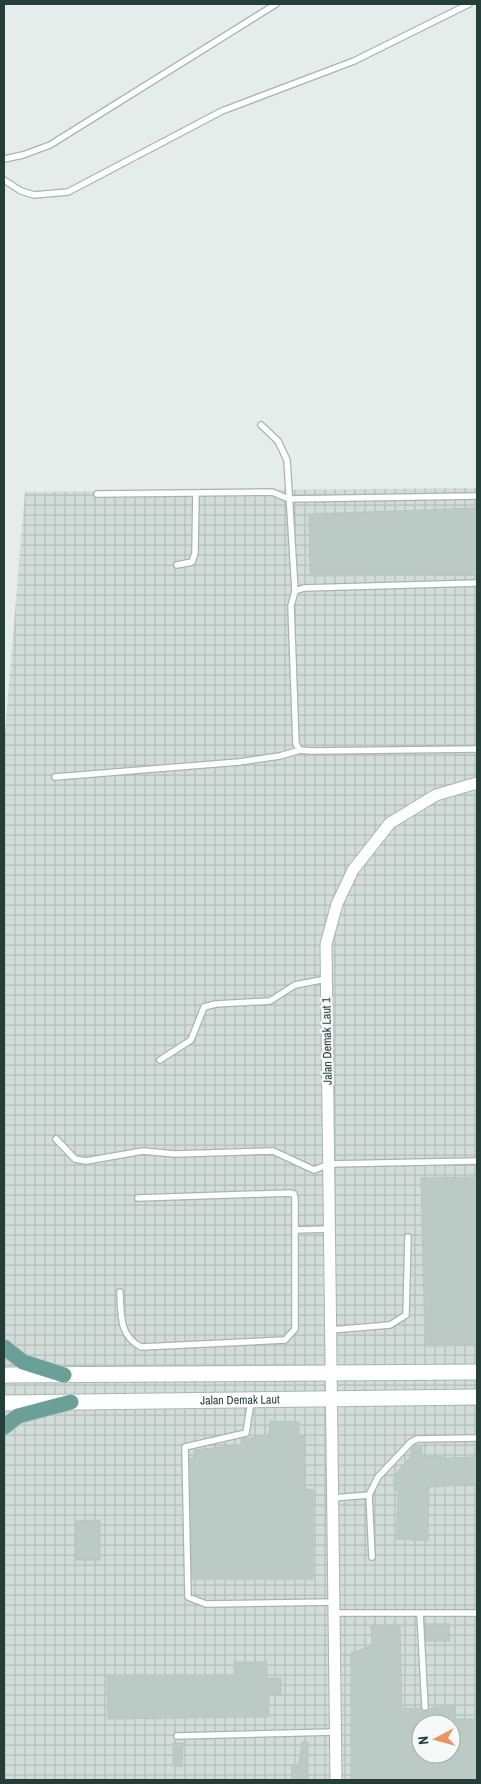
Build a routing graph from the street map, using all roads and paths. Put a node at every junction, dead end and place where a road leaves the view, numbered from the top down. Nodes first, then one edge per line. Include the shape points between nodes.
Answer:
1 (276, 4) edge
2 (469, 4) edge
3 (4, 159) edge
4 (4, 180) edge
5 (261, 425) dead end
6 (196, 493) junction
7 (97, 494) dead end
8 (477, 496) edge
9 (289, 499) junction
10 (177, 564) dead end
11 (477, 583) edge
12 (295, 591) junction
13 (477, 749) edge
14 (300, 750) junction
15 (55, 777) dead end
16 (477, 783) edge
17 (326, 979) junction
18 (160, 1060) dead end
19 (56, 1139) dead end
20 (477, 1161) edge
21 (329, 1164) junction
22 (138, 1198) dead end
23 (330, 1229) junction
24 (295, 1230) junction
25 (408, 1237) dead end
26 (120, 1292) dead end
27 (331, 1330) junction
28 (4, 1347) edge
29 (477, 1372) edge
30 (332, 1373) junction
31 (4, 1375) edge
32 (64, 1375) junction
33 (477, 1397) edge
34 (332, 1399) junction
35 (251, 1400) junction
36 (71, 1402) junction
37 (4, 1403) edge
38 (4, 1427) edge
39 (477, 1438) edge
40 (369, 1495) junction
41 (333, 1498) junction
42 (372, 1557) dead end
43 (334, 1607) junction
44 (477, 1613) edge
45 (420, 1614) junction
46 (425, 1707) dead end
47 (335, 1732) junction
48 (177, 1736) dead end
49 (336, 1780) edge

1 - 3 lane via 50,145
2 - 4 lane via 354,61 222,111 68,192 34,195 20,191
5 - 9 lane via 278,441 287,460
6 - 7 lane
6 - 9 lane via 272,492
6 - 10 lane via 195,552 192,562
8 - 9 lane
9 - 12 lane
11 - 12 lane via 304,588
12 - 14 lane via 291,606 296,744
13 - 14 lane
14 - 15 lane via 239,762
16 - 17 street, Jalan Demak Laut 1 via 436,795 390,823 353,870 337,904 326,944
17 - 18 lane via 294,985 270,1001 204,1007 191,1040
17 - 21 street, Jalan Demak Laut 1
19 - 21 lane via 75,1159 86,1161 143,1151 175,1154 273,1151 314,1170
20 - 21 lane
21 - 23 street, Jalan Demak Laut 1
22 - 24 lane via 294,1194
23 - 24 lane
23 - 27 street, Jalan Demak Laut 1
24 - 26 lane via 295,1329 285,1340 141,1347 126,1336
25 - 27 lane via 406,1315 390,1325
27 - 30 street, Jalan Demak Laut 1
28 - 32 main road via 23,1362
29 - 30 main road
30 - 32 main road
30 - 34 street, Jalan Demak Laut 1
31 - 32 main road
33 - 34 main road, Jalan Demak Laut
34 - 35 main road, Jalan Demak Laut
34 - 41 street, Jalan Demak Laut 1
35 - 36 main road, Jalan Demak Laut
35 - 43 lane via 246,1433 185,1447 188,1597 206,1604
36 - 37 main road, Jalan Demak Laut
36 - 38 main road via 18,1416
39 - 40 lane via 417,1439 411,1442 378,1476
40 - 41 lane
40 - 42 lane
41 - 43 street, Jalan Demak Laut 1
43 - 45 lane
43 - 47 street, Jalan Demak Laut 1
44 - 45 lane
45 - 46 lane
47 - 48 lane
47 - 49 street, Jalan Demak Laut 1

